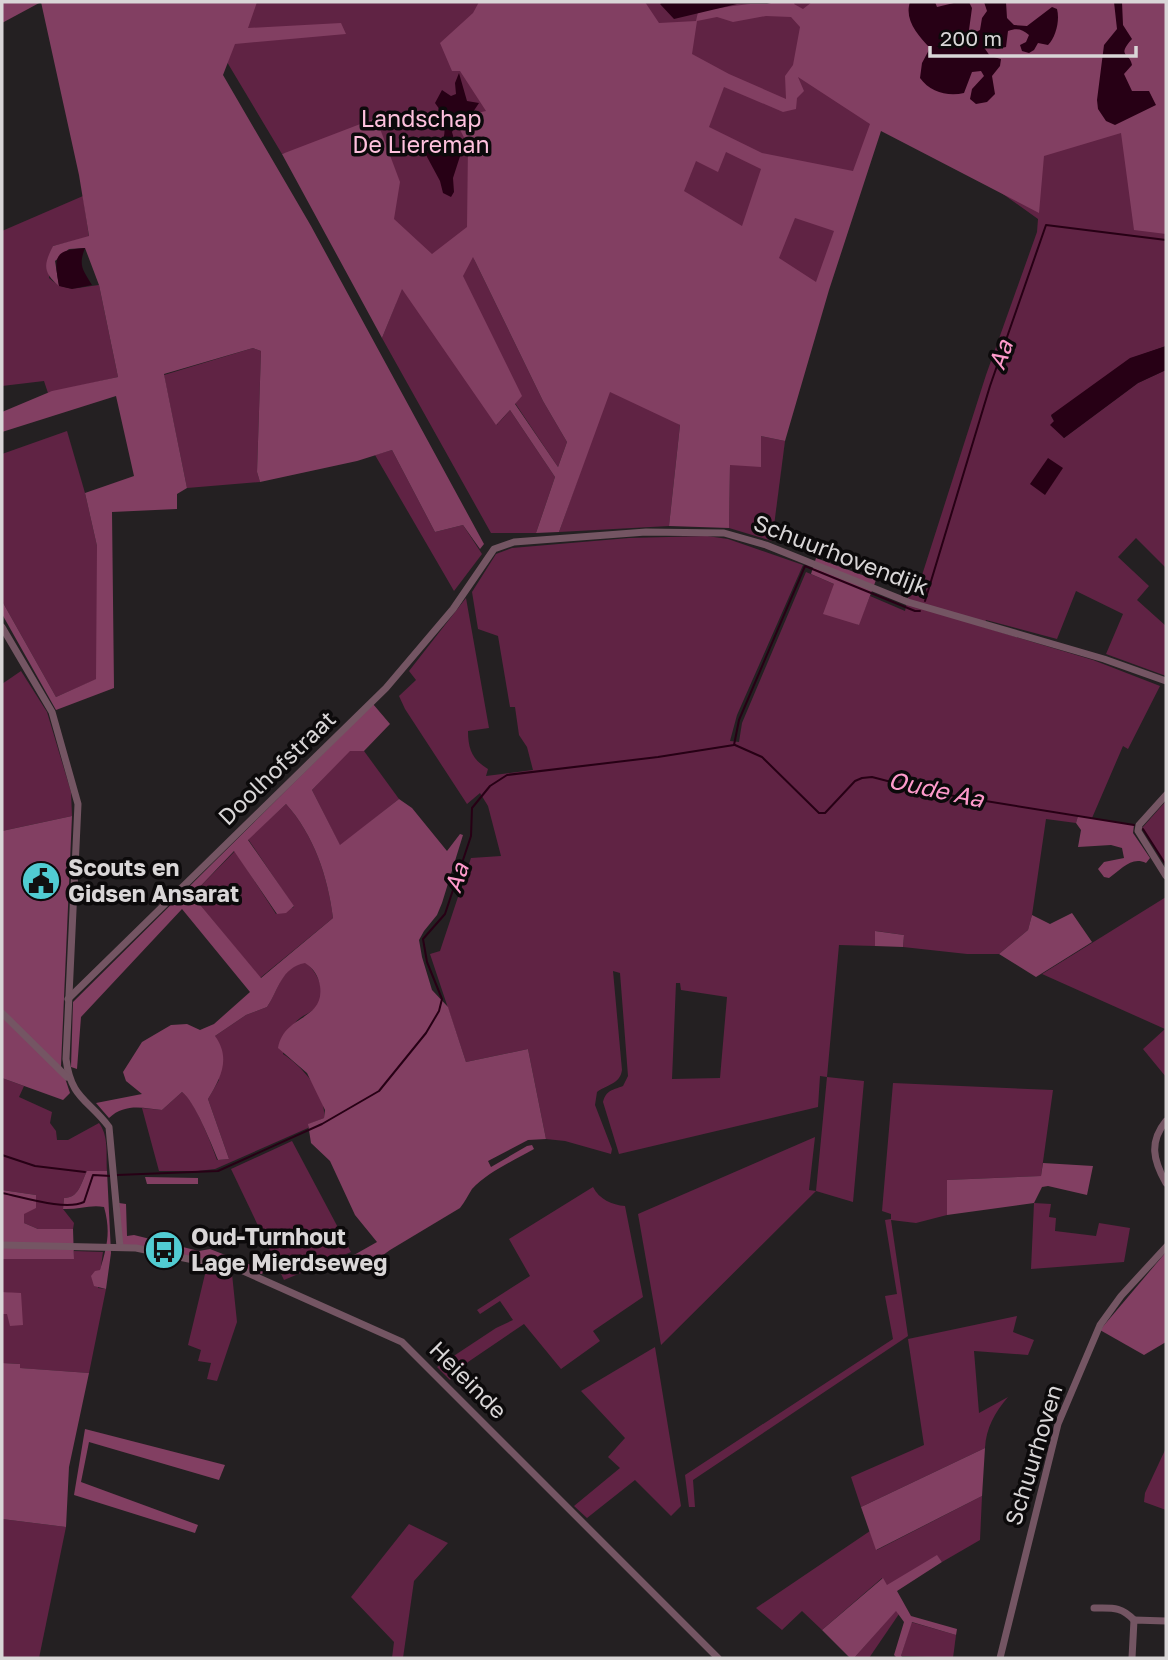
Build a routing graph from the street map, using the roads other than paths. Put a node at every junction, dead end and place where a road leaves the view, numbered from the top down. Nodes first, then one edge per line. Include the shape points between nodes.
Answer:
1 (494, 549) joint
2 (2, 626) edge
3 (1166, 681) edge
4 (1166, 795) edge
5 (1166, 876) edge
6 (68, 999) junction
7 (2, 1013) edge
8 (68, 1077) junction
9 (1166, 1121) edge
10 (1166, 1183) edge
11 (2, 1245) edge
12 (120, 1247) junction
13 (1166, 1247) edge
14 (1094, 1608) dead end
15 (1134, 1620) junction
16 (1166, 1621) edge
17 (718, 1658) edge
18 (1000, 1658) edge
19 (1132, 1658) edge

1 - 3 street, Schuurhovendijk via 514,542 724,533 766,545 908,603
1 - 6 street, Doolhofstraat via 453,609 386,688
2 - 6 street via 52,712 78,804
4 - 5 street via 1138,831
6 - 8 street
7 - 8 street
8 - 12 street via 76,1093 108,1127
9 - 10 street via 1153,1148
11 - 12 street, Heieinde
12 - 17 street, Heieinde via 242,1270 402,1342
13 - 18 street, Schuurhoven via 1100,1325 1058,1424
14 - 15 street via 1126,1611
15 - 16 street
15 - 19 street

